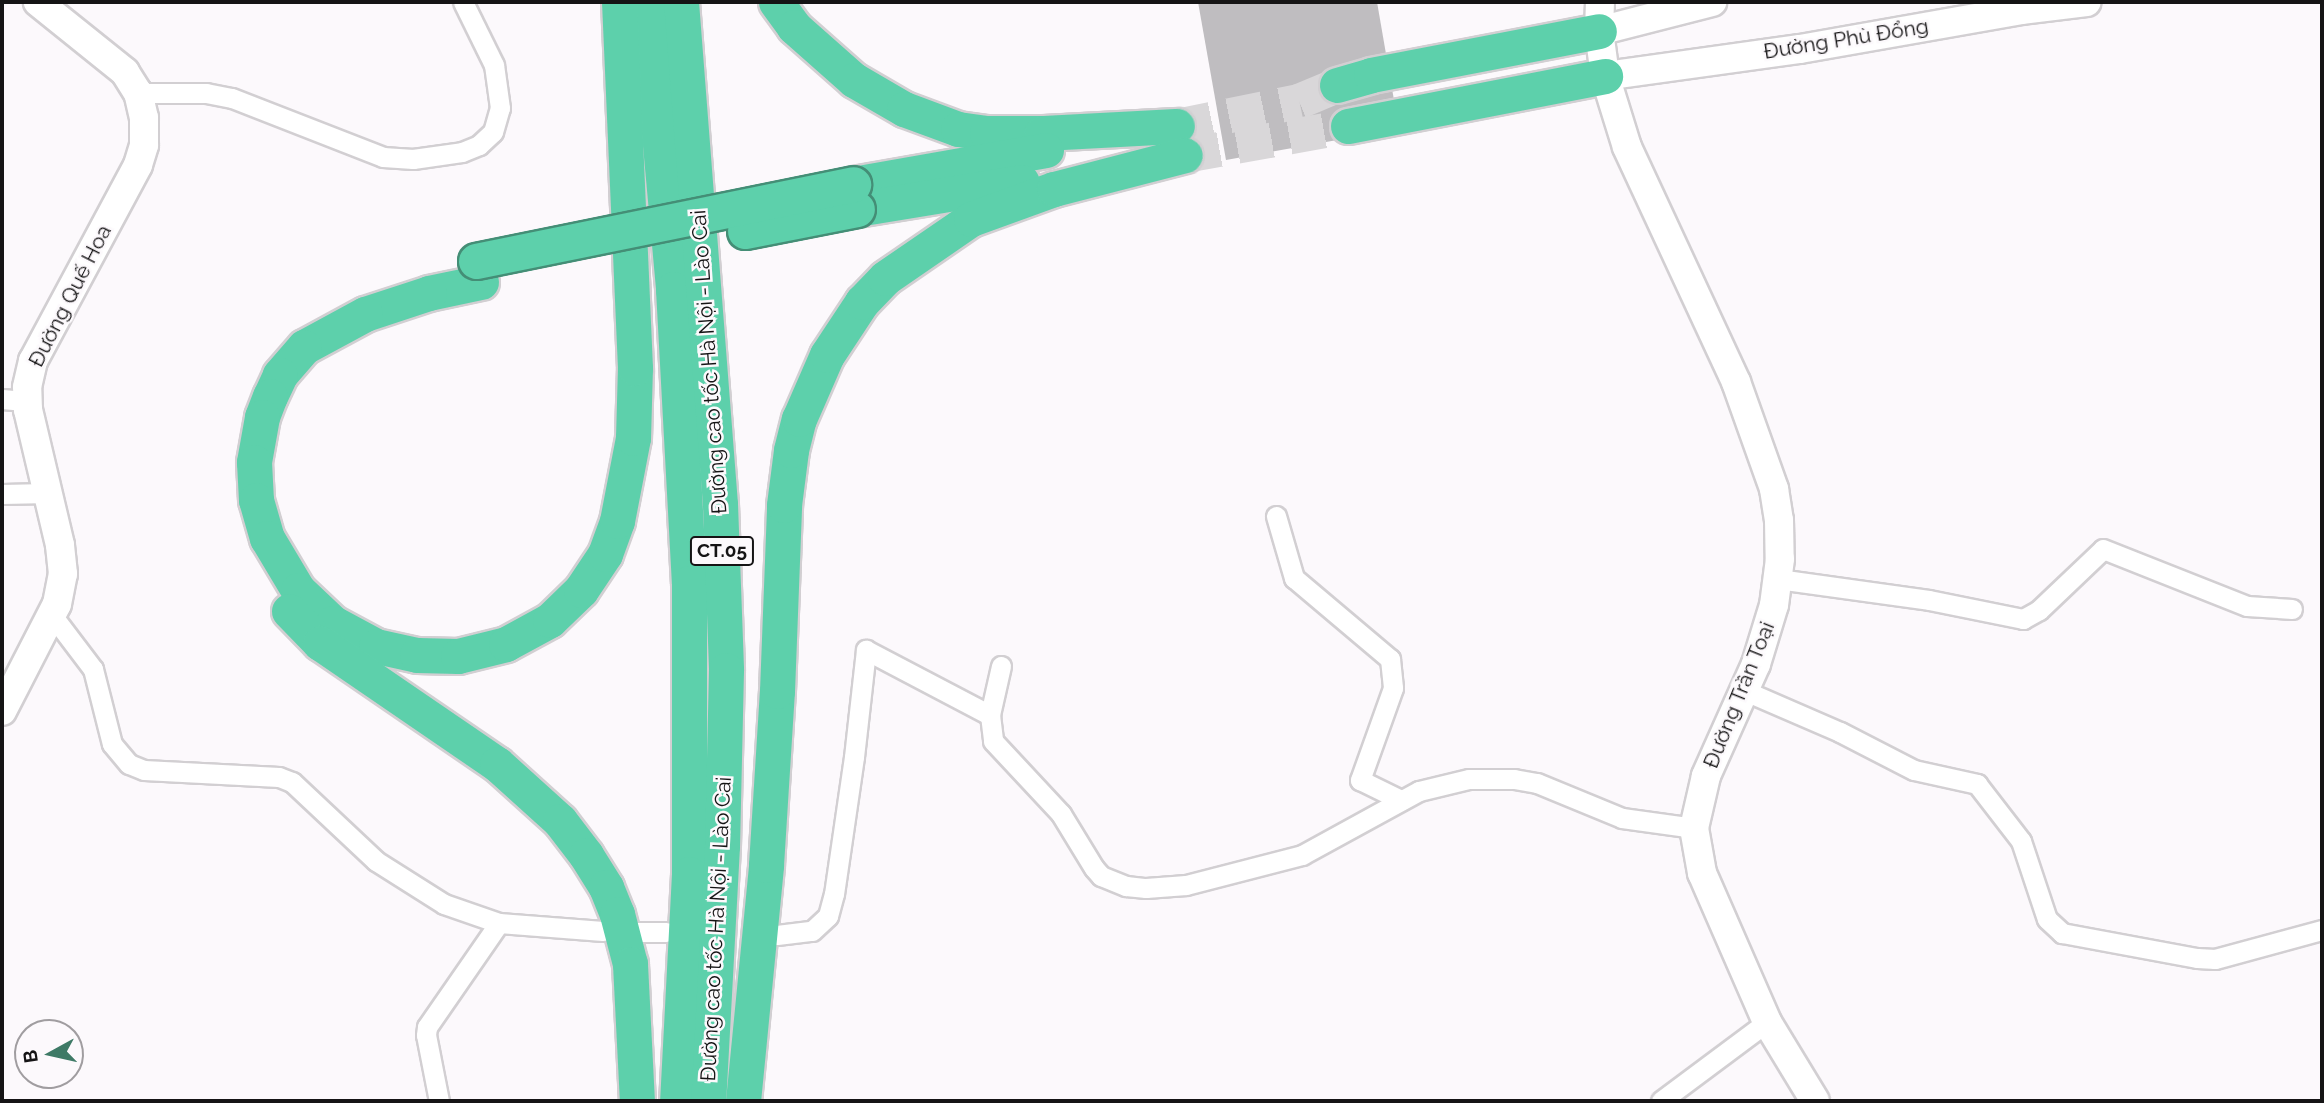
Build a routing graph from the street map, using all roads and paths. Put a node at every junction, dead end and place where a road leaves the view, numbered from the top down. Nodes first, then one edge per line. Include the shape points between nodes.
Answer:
1 (38, 2) edge
2 (463, 2) edge
3 (619, 2) edge
4 (647, 2) edge
5 (681, 2) edge
6 (776, 2) edge
7 (1712, 2) edge
8 (2087, 2) edge
9 (1599, 16) edge
10 (1605, 76) junction
11 (1337, 85) tunnel mouth
12 (138, 93) junction
13 (1348, 126) tunnel mouth
14 (1181, 141) junction
15 (478, 272) junction
16 (15, 400) edge
17 (48, 493) junction
18 (2, 495) edge
19 (1276, 516) dead end
20 (1778, 579) junction
21 (2292, 609) dead end
22 (52, 615) junction
23 (1001, 666) dead end
24 (1744, 690) junction
25 (3, 707) edge
26 (990, 715) junction
27 (1401, 800) junction
28 (1694, 828) junction
29 (499, 923) junction
30 (2322, 930) edge
31 (603, 931) dead end
32 (634, 932) dead end
33 (666, 932) dead end
34 (776, 935) dead end
35 (1766, 1022) junction
36 (439, 1101) edge
37 (637, 1101) edge
38 (677, 1101) edge
39 (708, 1101) edge
40 (743, 1101) edge
41 (1661, 1101) edge
42 (1815, 1101) edge

1 - 12 street, Đường Quế Hoa via 125,72
2 - 12 street via 494,65 500,108 493,132 462,152 414,159 383,157 232,98 206,93
3 - 15 highway via 635,368 634,438 617,521 605,554 581,590 550,620 506,644 458,656 417,655 376,646 333,623 298,590 267,538 257,500 254,461 270,396 280,375 304,347 375,310
4 - 38 highway, Đường cao tốc Hà Nội - Lào Cai / CT.05 via 673,289 689,583 689,874
5 - 39 highway, Đường cao tốc Hà Nội - Lào Cai / CT.05 via 720,504 726,670
6 - 14 highway via 794,27 854,80 904,109 958,129
7 - 9 street
8 - 10 street, Đường Phù Đổng
9 - 10 street, Đường Trần Toại
9 - 11 highway
10 - 13 highway
10 - 20 street, Đường Trần Toại via 1627,147 1737,382 1766,464 1779,520
12 - 16 street, Đường Quế Hoa via 145,145 138,165
14 - 15 highway, bridge via 855,196
14 - 40 highway via 971,219 885,278 827,355 799,419 784,505 766,865
15 - 37 highway via 428,271 357,295 328,308 278,343 260,363 240,414 232,465 234,506 247,548 282,604 320,643 498,764 560,821 586,855 617,914 630,964
16 - 17 street, Đường Quế Hoa
17 - 18 street
17 - 22 street, Đường Quế Hoa via 63,574
19 - 27 street via 1294,578 1390,659 1393,688 1360,780
20 - 21 street via 1929,600 2023,619 2039,610 2104,550 2247,606
20 - 24 street, Đường Trần Toại via 1766,636
22 - 25 street, Đường Quế Hoa
22 - 29 street via 93,669 112,744 129,764 144,770 292,782 353,842 409,885 444,904
23 - 26 street
24 - 28 street, Đường Trần Toại via 1706,776
24 - 30 street via 1914,770 1977,784 2021,841 2047,919 2062,933 2215,959
26 - 27 street via 993,741 1061,814 1094,868 1101,876 1126,886 1186,885 1302,855
26 - 34 street via 866,650 828,916 812,931
27 - 28 street via 1452,781 1514,779 1553,787 1622,818
28 - 35 street, Đường Trần Toại via 1702,873
29 - 31 street
29 - 36 street via 427,1027
32 - 33 street
35 - 41 street
35 - 42 street, Đường Trần Toại

